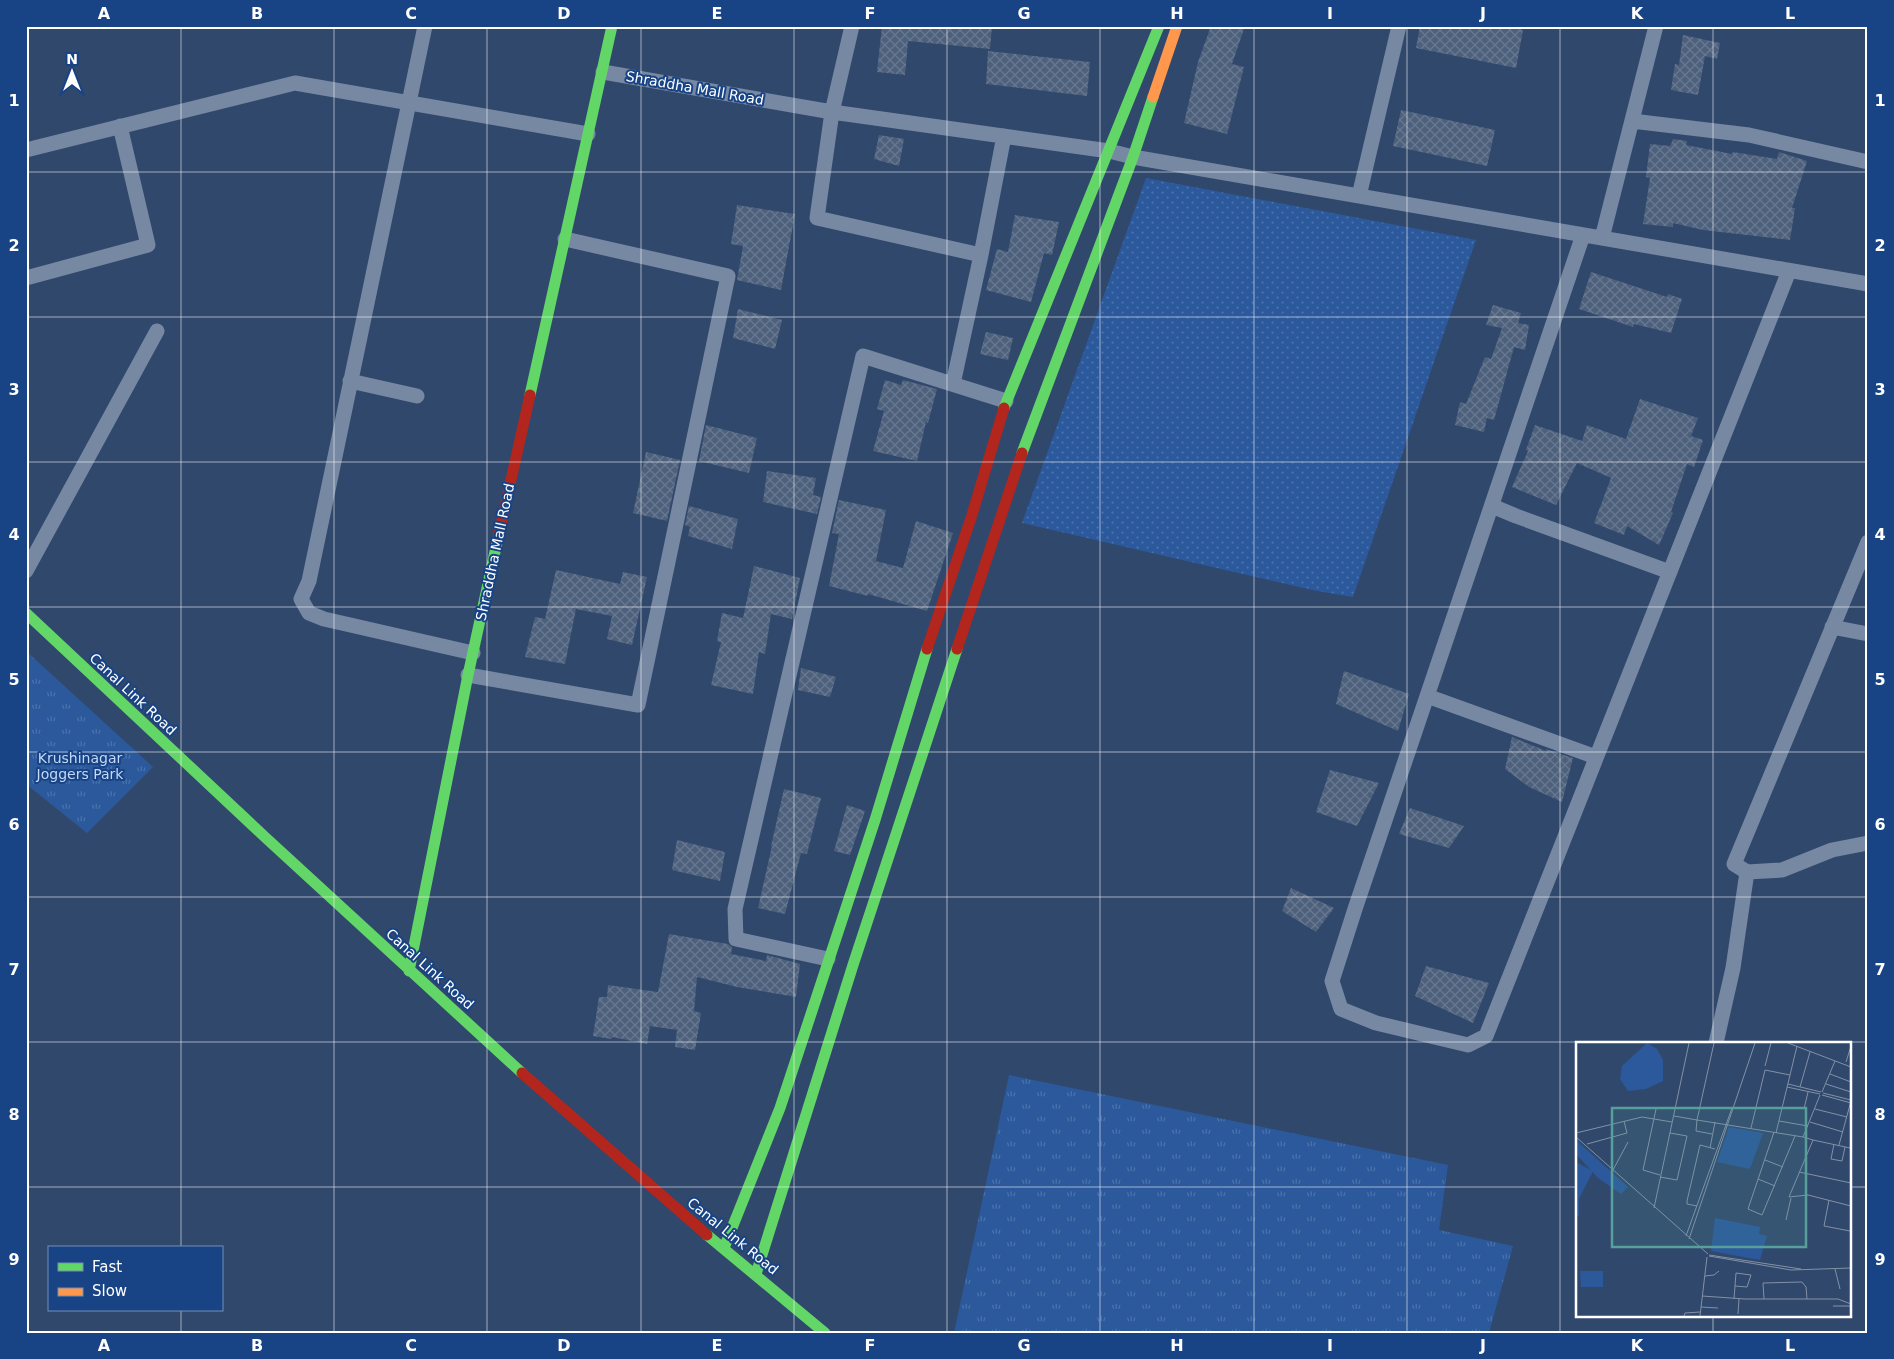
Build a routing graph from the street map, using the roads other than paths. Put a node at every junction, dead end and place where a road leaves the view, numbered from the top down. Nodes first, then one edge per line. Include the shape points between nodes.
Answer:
1 (425, 26) edge
2 (612, 26) edge
3 (852, 26) edge
4 (1160, 26) edge
5 (1177, 26) edge
6 (1399, 26) edge
7 (1656, 26) edge
8 (603, 72) junction
9 (408, 103) junction
10 (832, 112) junction
11 (1632, 121) junction
12 (120, 126) junction
13 (588, 134) junction
14 (1004, 136) junction
15 (26, 150) edge
16 (1109, 151) junction
17 (1133, 157) junction
18 (1868, 162) edge
19 (1359, 196) junction
20 (1583, 235) junction
21 (1602, 238) junction
22 (565, 239) junction
23 (981, 254) junction
24 (1789, 271) junction
25 (26, 278) edge
26 (1868, 284) edge
27 (157, 331) dead end
28 (350, 381) junction
29 (954, 384) junction
30 (417, 396) dead end
31 (1006, 401) junction
32 (1492, 506) junction
33 (1868, 542) edge
34 (26, 572) edge
35 (1670, 572) junction
36 (26, 614) edge
37 (1832, 628) junction
38 (1868, 634) edge
39 (473, 653) junction
40 (468, 675) junction
41 (1427, 696) junction
42 (1596, 757) junction
43 (1868, 843) edge
44 (1747, 872) junction
45 (828, 959) junction
46 (409, 971) junction
47 (1716, 1042) edge
48 (724, 1248) junction
49 (756, 1274) junction
50 (825, 1333) edge

1 - 9 street
2 - 8 street
3 - 10 street
4 - 16 street
5 - 17 street
6 - 19 street
7 - 11 street
8 - 10 street, Shraddha Mall Road
8 - 13 street, Shraddha Mall Road
9 - 12 street via 295,83
9 - 13 street
9 - 28 street
10 - 14 street, Shraddha Mall Road
10 - 23 street via 817,218
11 - 18 street via 1749,136
11 - 21 street
12 - 15 street
12 - 25 street via 148,245
13 - 22 street, Shraddha Mall Road
14 - 16 street, Shraddha Mall Road
14 - 23 street
16 - 17 street, Shraddha Mall Road
16 - 31 street
17 - 19 street, Shraddha Mall Road
17 - 49 street via 1018,463 853,965
19 - 20 street, Shraddha Mall Road
20 - 21 street, Shraddha Mall Road
20 - 32 street
21 - 24 street, Shraddha Mall Road
22 - 39 street, Shraddha Mall Road
22 - 40 street via 728,276 638,705
23 - 29 street
24 - 26 street, Shraddha Mall Road
24 - 35 street
27 - 34 street
28 - 30 street
28 - 39 street via 309,581 301,599 309,613 324,619
29 - 31 street
29 - 45 street via 863,356 734,909 736,939
31 - 45 street via 875,820
32 - 35 street
32 - 41 street
33 - 37 street
35 - 42 street
36 - 46 street, Canal Link Road
37 - 38 street
37 - 44 street via 1734,864
39 - 40 street, Shraddha Mall Road
40 - 46 street, Shraddha Mall Road
41 - 42 street
41 - 42 street via 1332,981 1341,1009 1376,1023 1468,1045 1486,1036
43 - 44 street via 1832,850 1782,870
44 - 47 street via 1733,968
45 - 48 street via 780,1108
46 - 48 street, Canal Link Road
48 - 49 street, Canal Link Road
49 - 50 street, Canal Link Road

